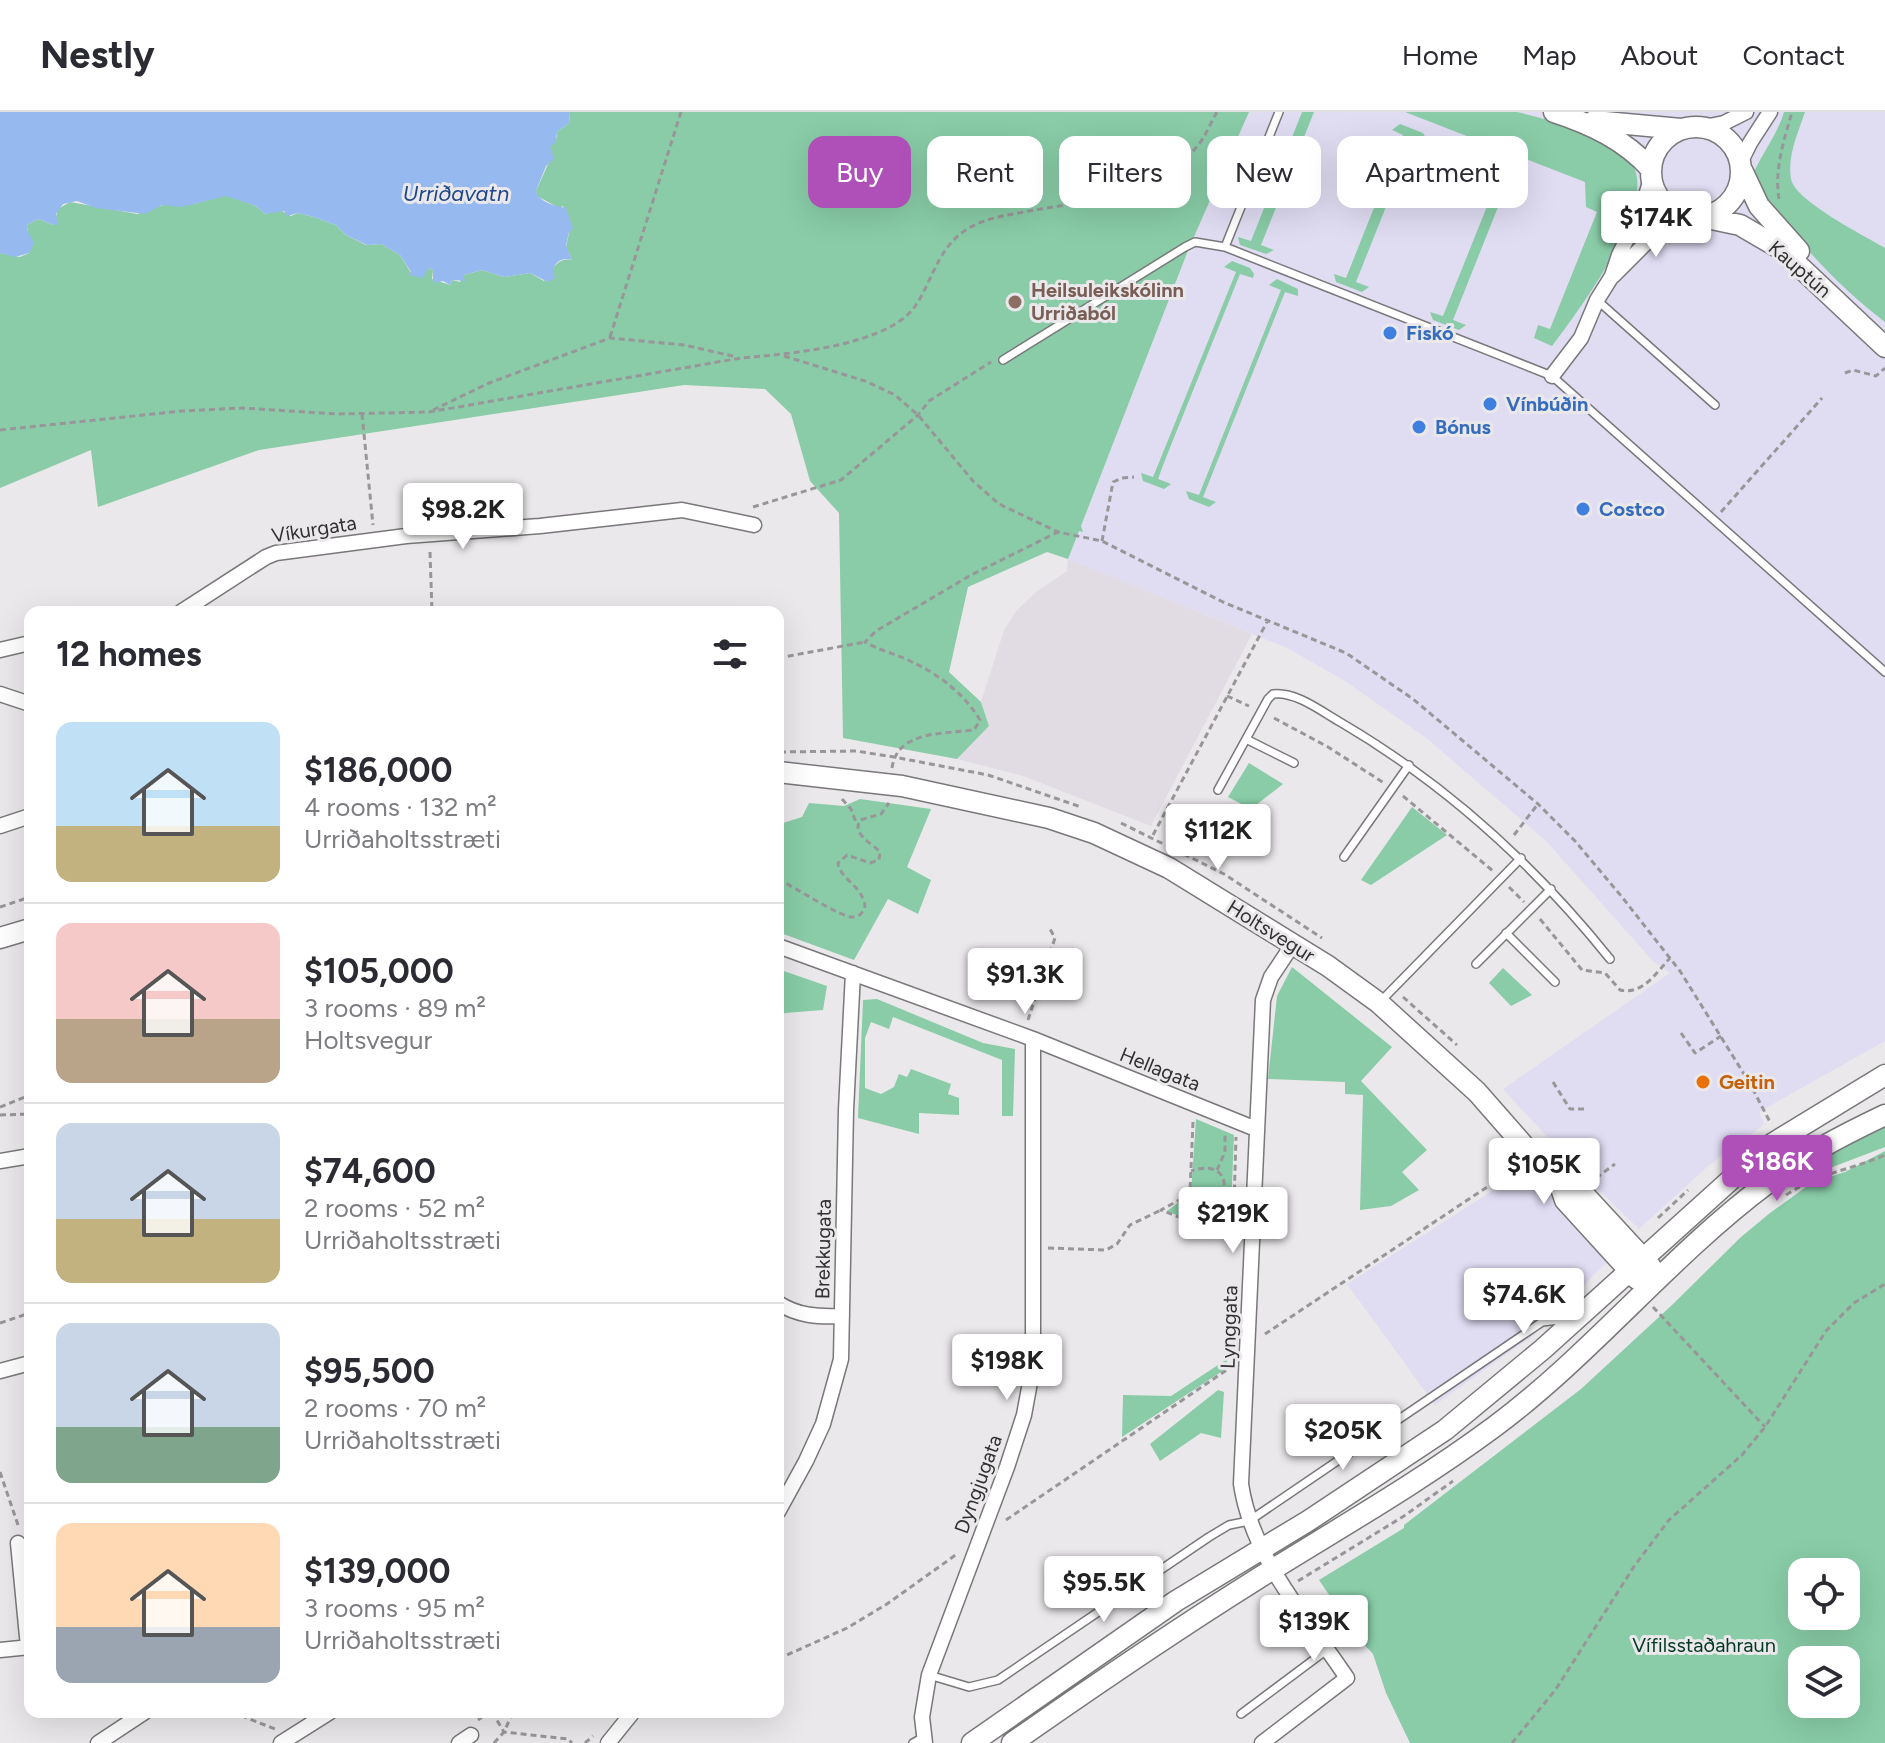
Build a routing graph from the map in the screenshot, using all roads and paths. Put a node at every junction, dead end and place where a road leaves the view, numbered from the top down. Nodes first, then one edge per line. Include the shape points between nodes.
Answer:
1 (681, 112) edge
2 (1217, 112) edge
3 (1279, 112) edge
4 (1554, 112) edge
5 (1746, 112) edge
6 (1770, 112) edge
7 (1792, 112) edge
8 (1577, 119) junction
9 (1704, 127) junction
10 (1681, 129) junction
11 (1741, 166) junction
12 (1651, 174) junction
13 (1780, 207) dead end
14 (1693, 216) junction
15 (1225, 247) junction
16 (1612, 276) junction
17 (1597, 300) junction
18 (1885, 329) edge
19 (610, 338) junction
20 (1885, 347) edge
21 (781, 355) junction
22 (741, 358) junction
23 (1003, 360) joint
24 (1885, 368) edge
25 (1845, 373) dead end
26 (1552, 376) junction
27 (1822, 398) dead end
28 (1715, 405) dead end
29 (429, 412) junction
30 (362, 414) junction
31 (918, 415) junction
32 (0, 430) edge
33 (1134, 477) dead end
34 (748, 509) dead end
35 (1721, 513) dead end
36 (372, 516) dead end
37 (754, 525) dead end
38 (1058, 532) junction
39 (1102, 541) junction
40 (430, 566) dead end
41 (190, 606) edge
42 (432, 606) edge
43 (1268, 620) junction
44 (865, 642) junction
45 (24, 644) edge
46 (0, 650) edge
47 (784, 657) edge
48 (1885, 672) edge
49 (0, 694) edge
50 (1227, 696) junction
51 (24, 702) edge
52 (1261, 711) junction
53 (1246, 739) junction
54 (1294, 763) dead end
55 (1409, 765) junction
56 (784, 773) edge
57 (826, 777) junction
58 (892, 784) junction
59 (1393, 788) junction
60 (1218, 790) dead end
61 (1538, 804) junction
62 (24, 818) edge
63 (857, 825) junction
64 (0, 826) edge
65 (1152, 836) dead end
66 (1507, 845) junction
67 (1344, 857) dead end
68 (1521, 858) junction
69 (1501, 879) junction
70 (784, 882) edge
71 (1551, 889) junction
72 (24, 899) edge
73 (0, 907) edge
74 (1530, 909) junction
75 (1050, 929) dead end
76 (24, 931) edge
77 (1506, 933) junction
78 (0, 938) edge
79 (1293, 944) junction
80 (784, 948) edge
81 (1670, 958) junction
82 (1610, 959) dead end
83 (1476, 964) dead end
84 (853, 973) junction
85 (1555, 982) dead end
86 (1379, 1003) junction
87 (1681, 1033) dead end
88 (1721, 1036) junction
89 (1028, 1037) junction
90 (1885, 1075) edge
91 (1553, 1082) dead end
92 (24, 1097) edge
93 (0, 1107) edge
94 (1584, 1109) dead end
95 (24, 1114) edge
96 (0, 1115) edge
97 (1193, 1115) dead end
98 (1885, 1115) edge
99 (1771, 1124) dead end
100 (1256, 1129) junction
101 (1533, 1156) junction
102 (24, 1157) edge
103 (0, 1161) edge
104 (1615, 1164) dead end
105 (1191, 1171) junction
106 (1217, 1171) junction
107 (1595, 1178) dead end
108 (1224, 1179) junction
109 (1235, 1180) junction
110 (1185, 1196) junction
111 (1161, 1210) junction
112 (1064, 1248) dead end
113 (1635, 1264) junction
114 (1885, 1284) edge
115 (1653, 1291) junction
116 (784, 1305) edge
117 (24, 1315) edge
118 (842, 1316) junction
119 (1578, 1318) junction
120 (0, 1323) edge
121 (1248, 1351) junction
122 (24, 1365) edge
123 (0, 1371) edge
124 (1765, 1427) junction
125 (0, 1472) edge
126 (784, 1501) edge
127 (1007, 1520) dead end
128 (1249, 1521) junction
129 (979, 1539) junction
130 (18, 1543) joint
131 (1262, 1548) junction
132 (1274, 1569) junction
133 (24, 1600) edge
134 (24, 1648) edge
135 (1328, 1649) junction
136 (0, 1650) edge
137 (784, 1656) edge
138 (929, 1675) junction
139 (1241, 1714) dead end
140 (136, 1718) edge
141 (247, 1718) edge
142 (321, 1718) edge
143 (496, 1718) edge
144 (510, 1718) edge
145 (628, 1718) edge
146 (504, 1732) junction
147 (921, 1741) edge
148 (283, 1742) edge
149 (98, 1743) edge
150 (494, 1743) edge
151 (572, 1743) edge
152 (608, 1743) edge
153 (972, 1743) edge
154 (1012, 1743) edge
155 (1262, 1743) edge
156 (1512, 1743) edge

1 - 19 path
2 - 21 path via 1200,143 1166,175 1129,193 970,227 939,258 915,307 893,327 867,338
3 - 15 lane
4 - 8 street, Kauptún
5 - 9 street, Kauptún
6 - 11 street
7 - 13 path via 1780,161
8 - 10 street, Kauptún
8 - 12 street, Kauptún via 1627,145
9 - 10 street, Kauptún
9 - 11 street, Kauptún via 1724,136
10 - 12 street via 1655,152
11 - 14 street via 1740,183 1726,205
11 - 18 street, Kauptún via 1751,194 1769,219
12 - 14 street, Kauptún via 1662,202
12 - 16 street
14 - 16 street via 1663,226
14 - 20 street, Kauptún via 1740,225 1781,249
15 - 23 lane via 1195,242 1185,247
15 - 26 lane
16 - 17 street
17 - 26 street via 1581,338
17 - 28 lane
19 - 22 path via 684,345
19 - 29 path via 489,383
21 - 22 path
21 - 31 path via 865,381 895,395
22 - 29 path
23 - 31 path via 929,401
24 - 25 path via 1876,376
26 - 48 lane
27 - 35 path
29 - 30 path
30 - 32 path via 227,409
30 - 36 path
31 - 34 path via 841,480
31 - 38 path via 999,504
33 - 39 path via 1113,482
37 - 41 street, Víkurgata via 682,510 273,553
38 - 39 path
38 - 44 path via 971,575
39 - 43 path
40 - 42 path
43 - 50 path
43 - 61 path via 1346,653 1413,699
44 - 47 path
44 - 58 path via 941,679 980,720 974,730 904,744 894,757
45 - 46 street
49 - 51 street
50 - 52 path
50 - 65 path
52 - 53 lane
52 - 55 lane via 1273,694 1291,696
52 - 59 path
53 - 54 lane
53 - 60 lane
55 - 59 lane
55 - 66 lane
56 - 57 street, Holtsvegur
57 - 58 street, Holtsvegur
57 - 63 path
58 - 63 path via 887,809
58 - 79 street, Holtsvegur via 1094,833 1169,868
59 - 67 lane
59 - 69 path
61 - 66 path
61 - 81 path via 1575,841
62 - 64 street
63 - 70 path via 880,856 870,863 847,855 838,863 865,902 858,916 840,913
66 - 68 lane
68 - 69 lane
68 - 71 lane
69 - 74 path
69 - 86 lane
71 - 74 lane
71 - 82 lane
72 - 73 path
74 - 77 lane
74 - 81 path via 1582,970 1605,973 1620,990 1642,987
75 - 89 path via 1055,938
76 - 78 street
77 - 83 lane
77 - 85 lane
79 - 86 street, Holtsvegur
79 - 100 street, Lynggata via 1263,1000
80 - 84 street, Hellagata
81 - 88 path
84 - 89 street, Hellagata
84 - 118 street, Brekkugata
86 - 101 street, Holtsvegur via 1477,1092
87 - 88 path via 1695,1053
88 - 99 path
89 - 100 street, Hellagata
89 - 129 street, Dyngjugata via 1033,1366 1024,1415
90 - 113 street via 1767,1147
91 - 94 path via 1570,1109
92 - 93 path
95 - 96 path
97 - 105 path
98 - 115 street via 1766,1184 1726,1216
100 - 121 street, Lynggata
101 - 113 street, Holtsvegur via 1558,1179 1579,1189
101 - 121 path via 1264,1334
102 - 103 street
104 - 107 path
105 - 106 path
105 - 110 path
106 - 108 path
106 - 109 path via 1225,1152 1225,1128 1237,1133
108 - 109 path
108 - 110 path via 1226,1192 1213,1207 1200,1208
109 - 111 path via 1233,1239
110 - 111 path
111 - 112 path via 1130,1225 1113,1248
113 - 115 street, Holtsvegur
113 - 119 street
114 - 124 path via 1854,1303 1826,1331
115 - 124 path
115 - 132 street via 1497,1425
116 - 118 street via 813,1317
117 - 120 path
118 - 126 street, Brekkugata via 835,1388 812,1449
119 - 128 lane via 1542,1322
119 - 131 street via 1445,1430
121 - 127 path via 1225,1373
121 - 128 street, Lynggata via 1241,1484
122 - 123 street
124 - 156 path via 1742,1455 1669,1520 1556,1689
125 - 130 path via 21,1535
128 - 131 street, Lynggata
128 - 138 lane via 1209,1537 998,1680 969,1687
129 - 137 path via 874,1612
129 - 138 street, Dyngjugata
130 - 133 street
131 - 132 street, Lynggata
131 - 153 street via 1176,1601
132 - 135 street, Lynggata
132 - 154 street via 1143,1651
134 - 136 street
135 - 139 lane
135 - 155 street, Lynggata via 1347,1678
138 - 147 street, Dyngjugata
140 - 149 street
141 - 148 path via 277,1730
142 - 148 street
143 - 146 path
144 - 146 path
145 - 152 street
146 - 150 path
146 - 151 path

